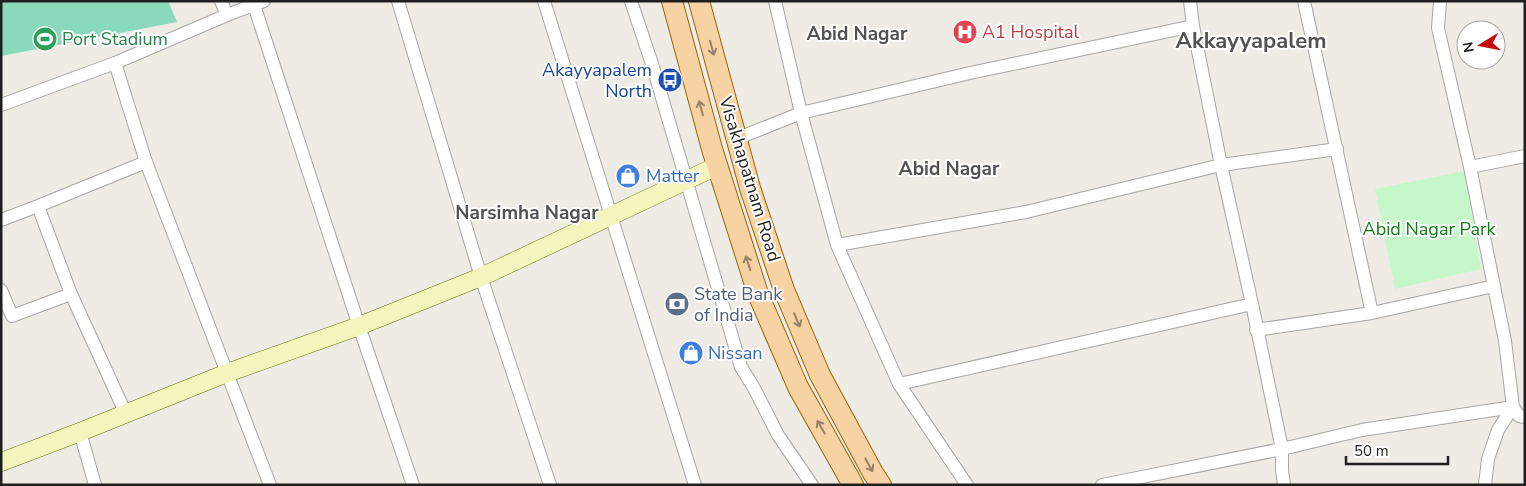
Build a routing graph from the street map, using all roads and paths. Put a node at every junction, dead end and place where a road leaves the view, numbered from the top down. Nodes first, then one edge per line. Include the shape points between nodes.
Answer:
1 (221, 1) edge
2 (398, 1) edge
3 (544, 1) edge
4 (631, 1) edge
5 (672, 1) edge
6 (699, 1) edge
7 (776, 1) edge
8 (1190, 1) edge
9 (1304, 1) edge
10 (1440, 1) edge
11 (259, 3) edge
12 (227, 15) junction
13 (1193, 26) junction
14 (114, 63) junction
15 (1, 104) edge
16 (801, 113) junction
17 (736, 139) junction
18 (1336, 149) junction
19 (1525, 156) edge
20 (146, 162) junction
21 (1222, 165) junction
22 (717, 166) junction
23 (1470, 167) junction
24 (686, 181) junction
25 (38, 206) junction
26 (612, 216) junction
27 (1, 220) edge
28 (837, 245) junction
29 (481, 276) junction
30 (1494, 286) junction
31 (1, 290) edge
32 (71, 294) junction
33 (1252, 304) junction
34 (1372, 313) junction
35 (6, 318) edge
36 (359, 326) junction
37 (1256, 330) junction
38 (227, 374) junction
39 (899, 384) junction
40 (1513, 407) junction
41 (126, 414) junction
42 (1525, 417) edge
43 (80, 432) junction
44 (1282, 449) junction
45 (1, 462) edge
46 (95, 485) edge
47 (270, 485) edge
48 (413, 485) edge
49 (550, 485) edge
50 (695, 485) edge
51 (812, 485) edge
52 (854, 485) edge
53 (881, 485) edge
54 (967, 485) edge
55 (1102, 485) edge
56 (1284, 485) edge
57 (1485, 485) edge

1 - 12 street
2 - 29 street
3 - 26 street
4 - 24 street
22 -> 5 main road
6 -> 17 main road, Visakhapatnam Road
7 - 16 street
8 - 13 street
9 - 18 street
10 - 23 street via 1438,28
11 - 12 street
11 - 36 street
12 - 14 street
13 - 16 street
13 - 21 street
14 - 15 street
14 - 20 street
16 - 17 street
16 - 28 street
17 -> 53 main road, Visakhapatnam Road via 784,290 816,367
18 - 21 street
18 - 34 street
19 - 23 street
20 - 25 street
20 - 38 street
21 - 28 street via 1026,212
21 - 33 street
22 - 24 main road
52 -> 22 main road via 798,387 758,294
23 - 30 street
24 - 26 main road
24 - 51 street via 741,366 778,435
25 - 27 street
25 - 32 street
26 - 29 main road
26 - 50 street
28 - 39 street
29 - 36 main road
29 - 49 street
30 - 34 street
30 - 40 street
31 - 35 street
32 - 35 street
32 - 41 street
33 - 37 street
33 - 39 street
34 - 37 street
36 - 38 main road
36 - 48 street
37 - 44 street
38 - 41 main road
38 - 47 street
39 - 54 street
40 - 42 street via 1519,416
40 - 44 street via 1362,430
40 - 57 street via 1498,430 1488,459
41 - 43 main road
43 - 45 main road
43 - 46 street
44 - 55 street
44 - 56 street

